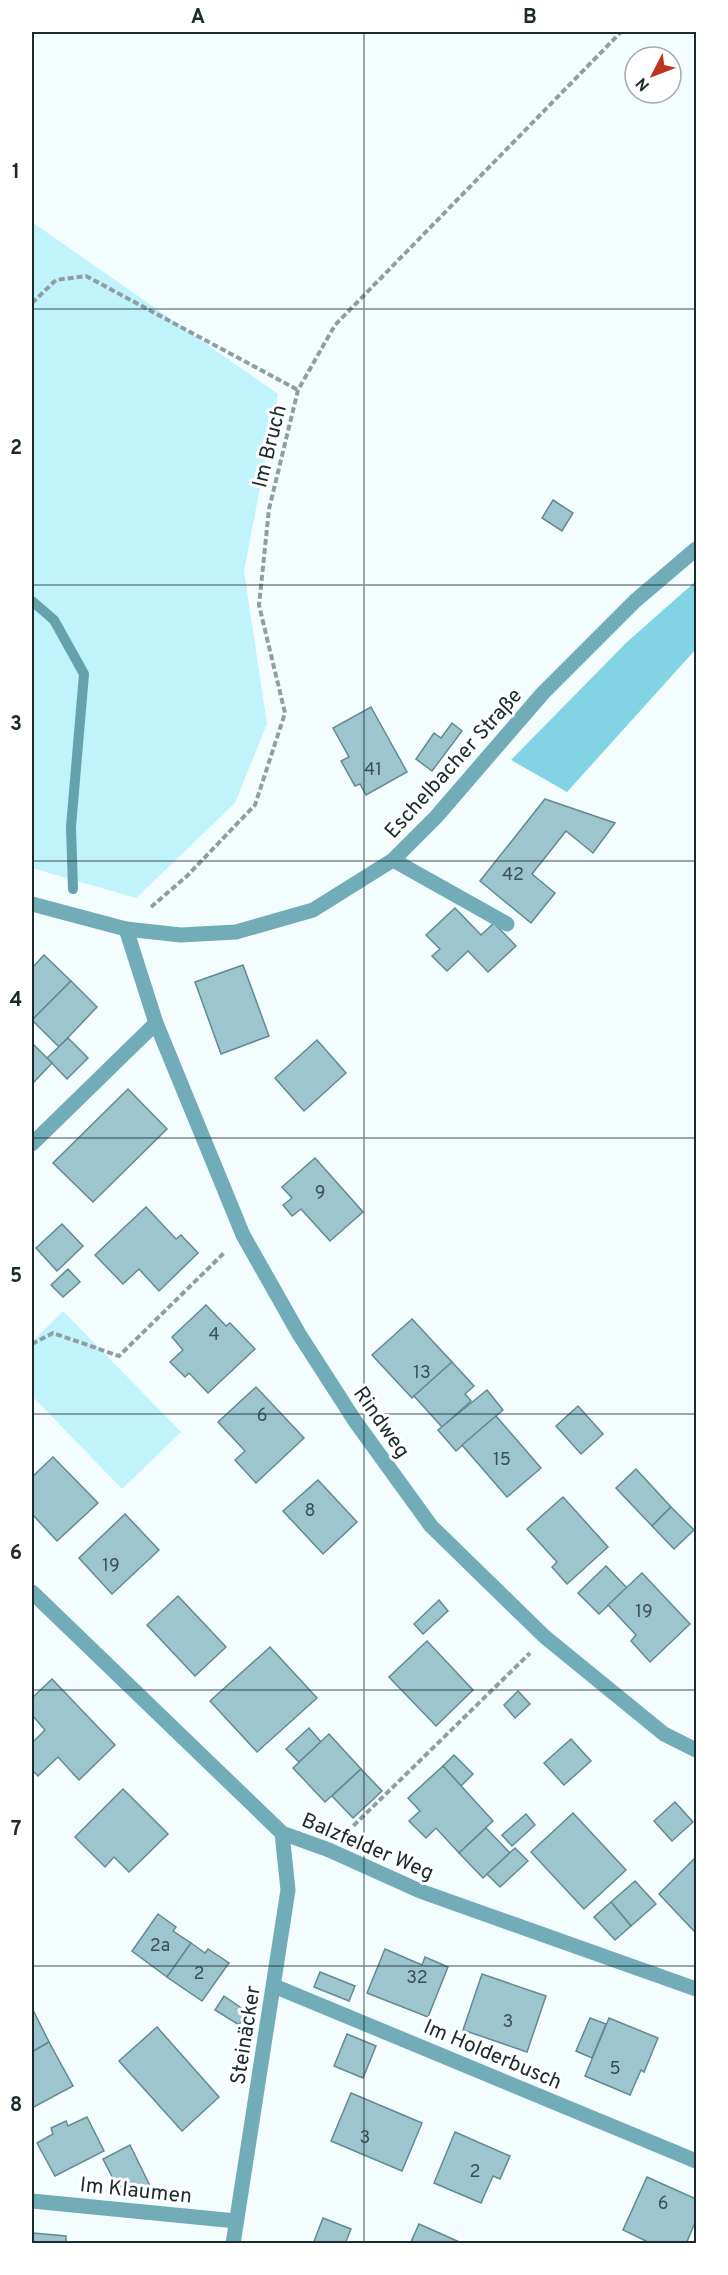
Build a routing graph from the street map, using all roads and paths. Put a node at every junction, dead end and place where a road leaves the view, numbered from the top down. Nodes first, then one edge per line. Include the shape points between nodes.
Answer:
1 (621, 32) edge
2 (32, 303) edge
3 (298, 390) junction
4 (696, 549) edge
5 (393, 860) junction
6 (32, 904) edge
7 (507, 924) dead end
8 (126, 929) junction
9 (156, 1023) junction
10 (32, 1144) edge
11 (243, 1235) junction
12 (32, 1344) edge
13 (32, 1592) edge
14 (545, 1638) junction
15 (696, 1750) edge
16 (282, 1833) junction
17 (329, 1850) junction
18 (274, 1986) junction
19 (696, 1989) edge
20 (696, 2161) edge
21 (32, 2201) edge
22 (236, 2221) junction
23 (233, 2244) edge

1 - 3 path, Im Bruch via 335,326
2 - 3 path via 56,280 86,276
3 - 8 path, Im Bruch via 269,509 259,605 285,713 255,805 187,876
4 - 5 street, Eschelbacher Straße via 635,601 543,693 436,817
5 - 7 street, Eschelbacher Straße
5 - 8 street, Eschelbacher Straße via 313,910 236,932 181,934
6 - 8 street, Eschelbacher Straße
8 - 9 street, Rindweg
9 - 10 street
9 - 11 street, Rindweg
11 - 12 path via 119,1356 53,1333
11 - 14 street, Rindweg via 299,1334 355,1421 431,1526
13 - 16 street, Balzfelder Weg
14 - 15 street, Rindweg via 664,1734
14 - 17 path
16 - 17 street, Balzfelder Weg
16 - 18 street, Steinäcker via 288,1890
17 - 19 street, Balzfelder Weg via 420,1891
18 - 20 street, Im Holderbusch
18 - 22 street, Steinäcker
21 - 22 street, Im Klaumen
22 - 23 street, Steinäcker

